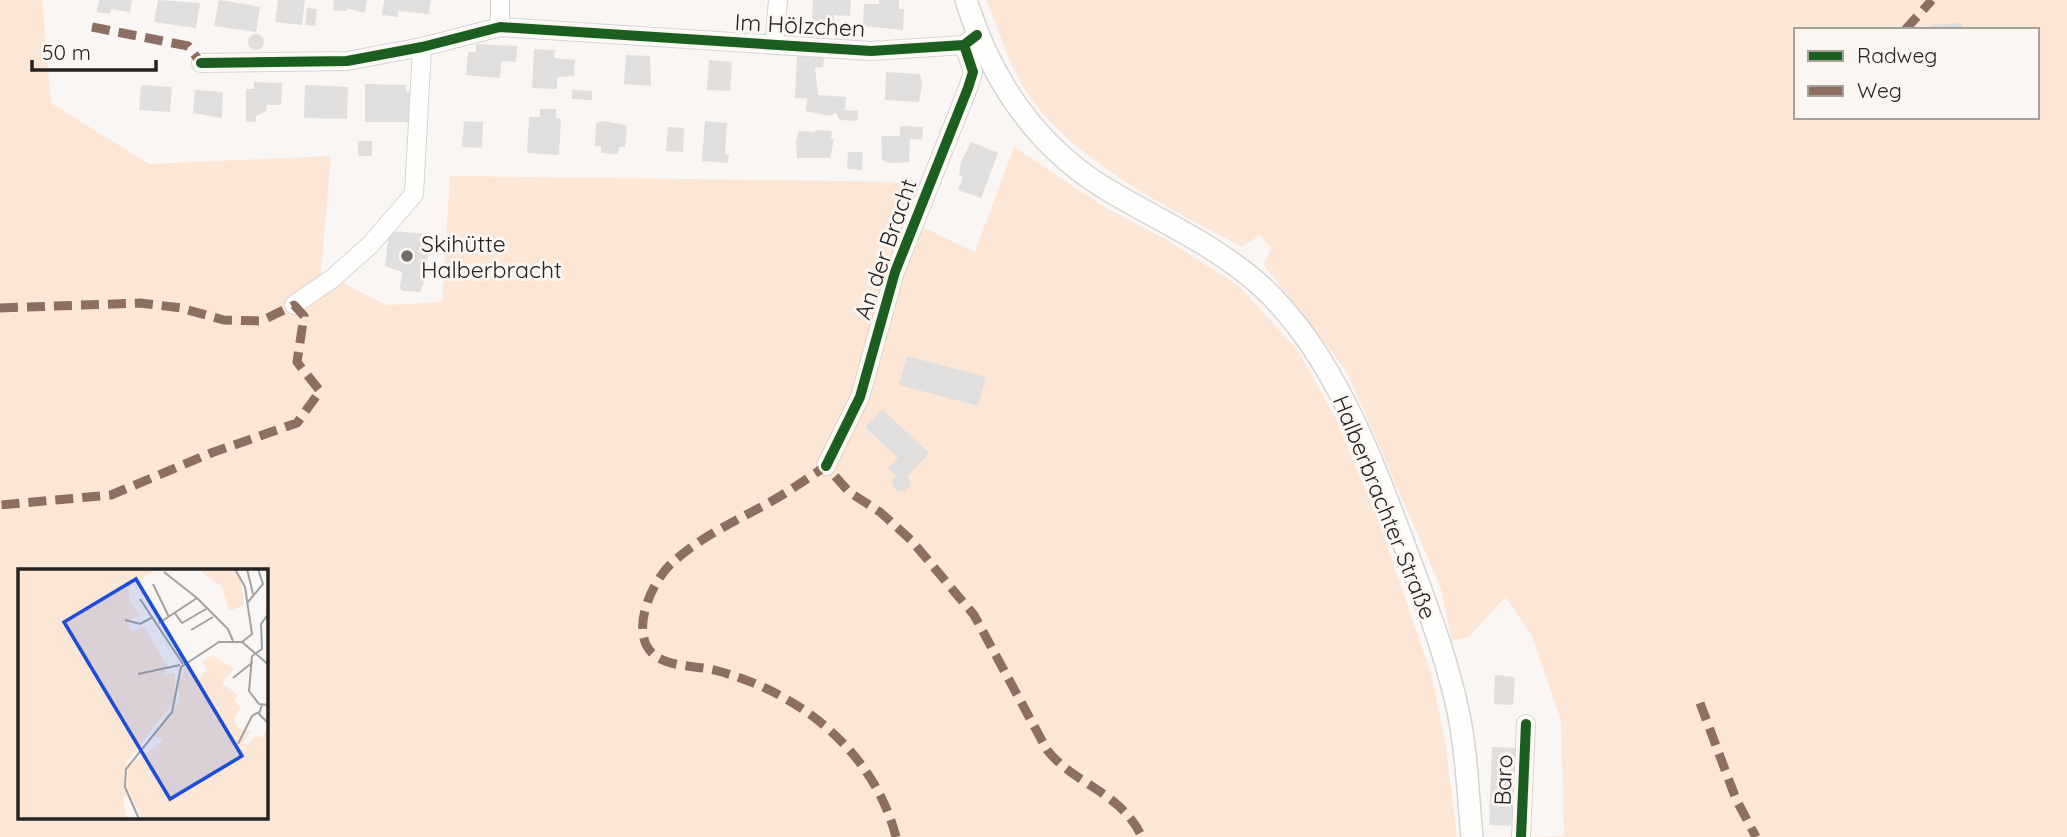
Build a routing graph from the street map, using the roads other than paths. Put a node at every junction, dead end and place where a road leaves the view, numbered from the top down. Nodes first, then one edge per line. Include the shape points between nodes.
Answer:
1 (500, 0) edge
2 (778, 0) edge
3 (966, 0) edge
4 (500, 27) junction
5 (971, 40) junction
6 (774, 45) junction
7 (422, 47) junction
8 (201, 63) dead end
9 (294, 304) dead end
10 (826, 466) dead end
11 (1526, 724) dead end
12 (1472, 837) edge
13 (1521, 837) edge

1 - 4 street
2 - 6 street
3 - 5 main road, Halberbrachter Straße
4 - 6 street, Im Hölzchen
4 - 7 street, Im Hölzchen
5 - 6 street, Im Hölzchen via 871,51
5 - 10 street, An der Bracht via 973,72 968,88 895,272 860,397
5 - 12 main road, Halberbrachter Straße via 1028,120 1063,158 1238,268 1276,301 1312,346 1341,397 1389,505 1435,628 1459,714
7 - 8 street, Im Hölzchen via 347,61
7 - 9 street via 414,194 370,245 334,278
11 - 13 street, Baro

